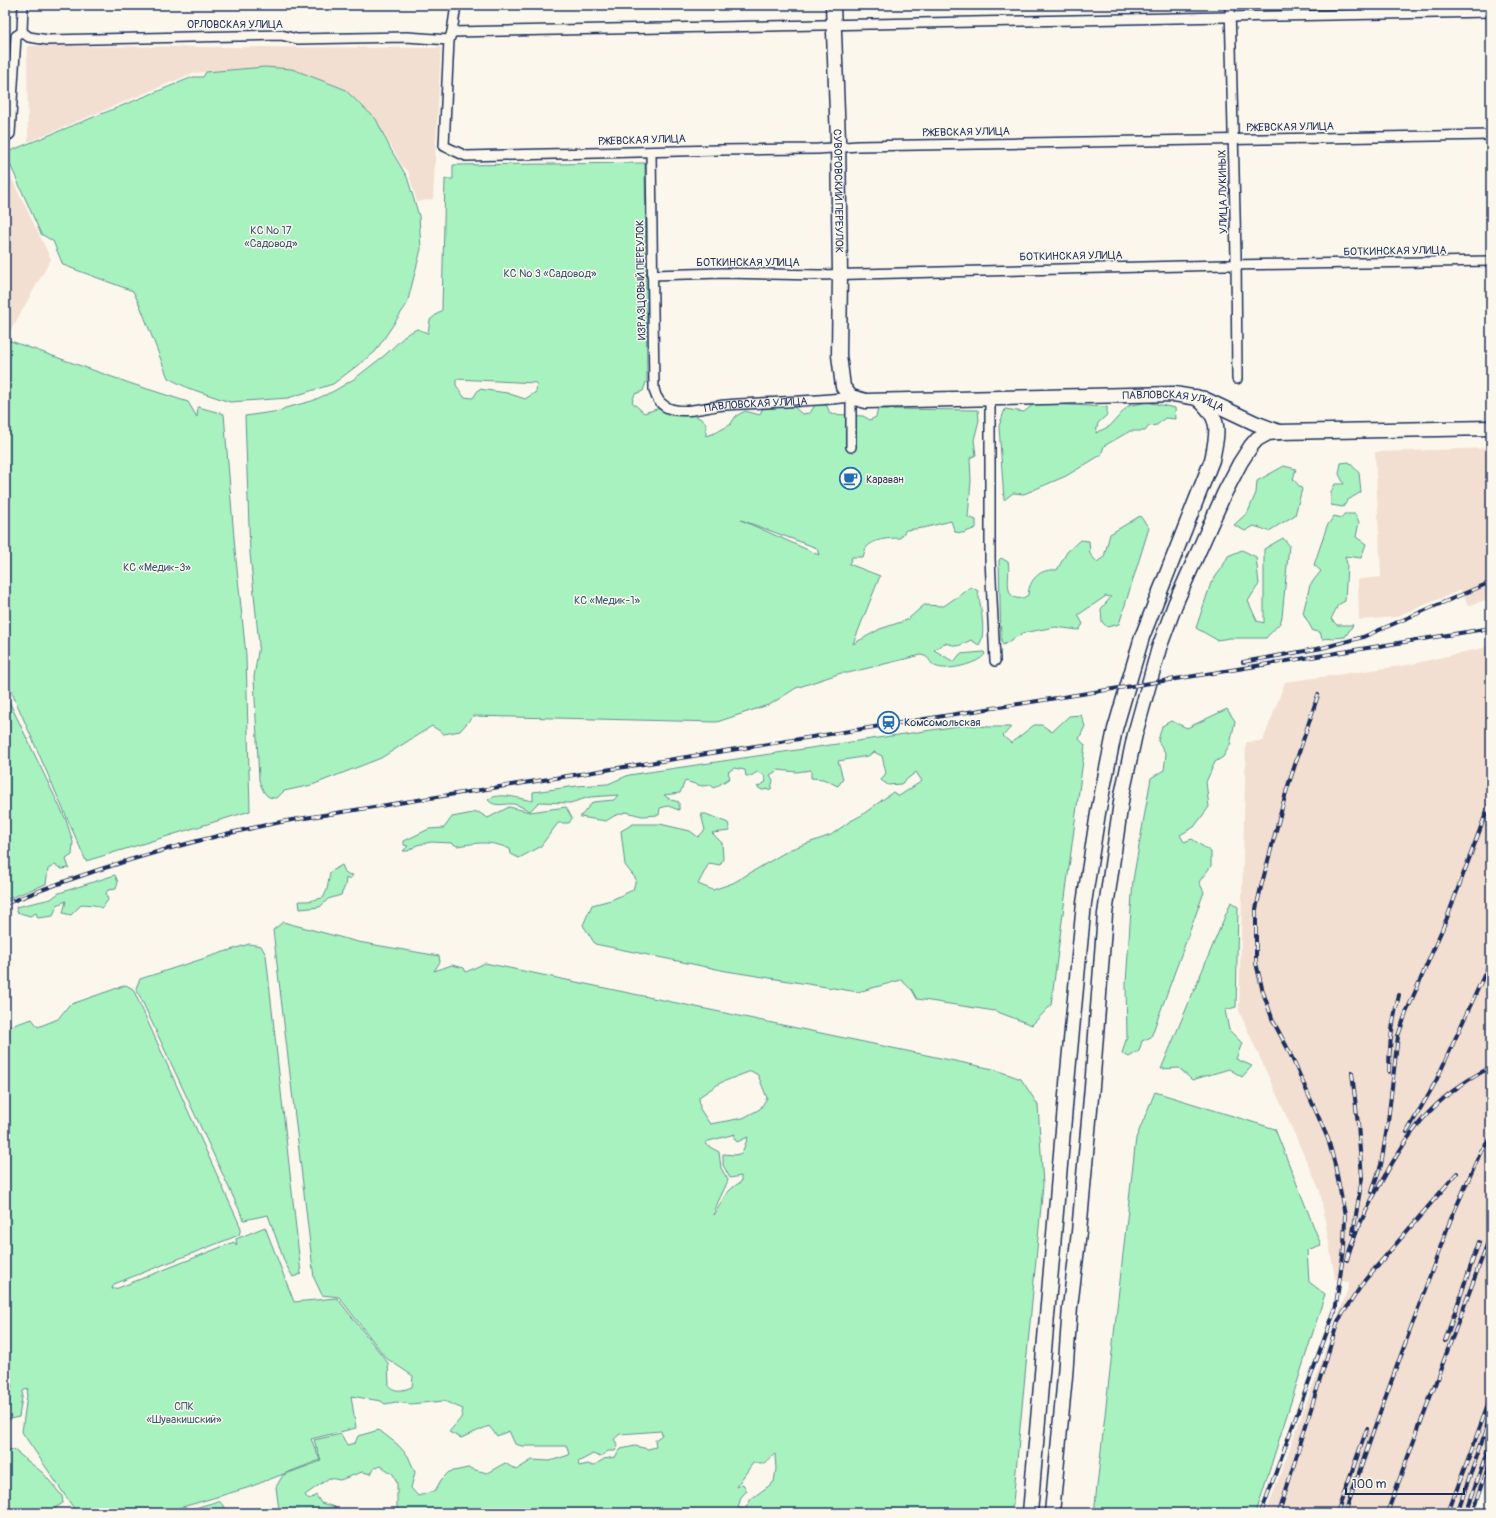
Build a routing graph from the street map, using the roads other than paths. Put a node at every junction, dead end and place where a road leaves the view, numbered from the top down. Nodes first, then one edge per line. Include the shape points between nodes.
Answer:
1 (23, 5) edge
2 (456, 5) edge
3 (833, 5) edge
4 (1230, 5) edge
5 (1491, 12) edge
6 (1230, 15) junction
7 (833, 25) junction
8 (22, 32) junction
9 (451, 36) junction
10 (1491, 135) edge
11 (5, 137) edge
12 (1233, 140) junction
13 (838, 147) junction
14 (651, 152) junction
15 (1491, 261) edge
16 (1236, 265) junction
17 (840, 273) junction
18 (652, 275) junction
19 (1237, 379) dead end
20 (851, 397) junction
21 (1196, 397) junction
22 (990, 398) junction
23 (662, 405) joint
24 (1491, 428) edge
25 (1279, 432) junction
26 (851, 447) dead end
27 (1202, 483) junction
28 (1224, 494) junction
29 (995, 661) dead end
30 (1030, 1513) edge
31 (1052, 1513) edge

1 - 8 street
2 - 9 street
3 - 7 main road, СУВОРОВСКИЙ ПЕРЕУЛОК
4 - 6 street, УЛИЦА ЛУКИНЫХ
5 - 6 street, ОРЛОВСКАЯ УЛИЦА
6 - 7 street, ОРЛОВСКАЯ УЛИЦА
6 - 12 street, УЛИЦА ЛУКИНЫХ
7 - 9 street, ОРЛОВСКАЯ УЛИЦА
7 - 13 main road, СУВОРОВСКИЙ ПЕРЕУЛОК
8 - 9 street, ОРЛОВСКАЯ УЛИЦА via 29,37 48,40 281,34 297,38
8 - 11 street via 16,36 10,134
9 - 14 street, РЖЕВСКАЯ УЛИЦА via 444,146 466,156
10 - 12 street, РЖЕВСКАЯ УЛИЦА
12 - 13 street, РЖЕВСКАЯ УЛИЦА
12 - 16 street, УЛИЦА ЛУКИНЫХ
13 - 14 street, РЖЕВСКАЯ УЛИЦА
13 - 17 main road, СУВОРОВСКИЙ ПЕРЕУЛОК
14 - 18 street, ИЗРАЗЦОВЫЙ ПЕРЕУЛОК
15 - 16 street, БОТКИНСКАЯ УЛИЦА
16 - 17 street, БОТКИНСКАЯ УЛИЦА
16 - 19 street, УЛИЦА ЛУКИНЫХ
17 - 18 street, БОТКИНСКАЯ УЛИЦА
17 - 20 main road, СУВОРОВСКИЙ ПЕРЕУЛОК via 840,377 843,387
18 - 23 street, ИЗРАЗЦОВЫЙ ПЕРЕУЛОК via 654,390
20 - 22 main road, ПАВЛОВСКАЯ УЛИЦА via 866,401
20 - 23 street, ПАВЛОВСКАЯ УЛИЦА via 724,405 689,410 672,409
20 - 26 street
21 - 22 main road, ПАВЛОВСКАЯ УЛИЦА via 1174,394
21 - 25 main road, ПАВЛОВСКАЯ УЛИЦА via 1204,398 1254,423
21 - 27 main road via 1215,418 1217,429 1212,460
22 - 29 street via 990,559
24 - 25 main road, ПАВЛОВСКАЯ УЛИЦА
25 - 28 main road via 1257,438
27 - 28 main road via 1212,478 1219,479 1224,484
27 - 30 main road via 1142,637 1116,729 1096,821 1084,903
28 - 31 main road via 1192,563 1159,648 1141,711 1122,795 1105,914 1093,1075

